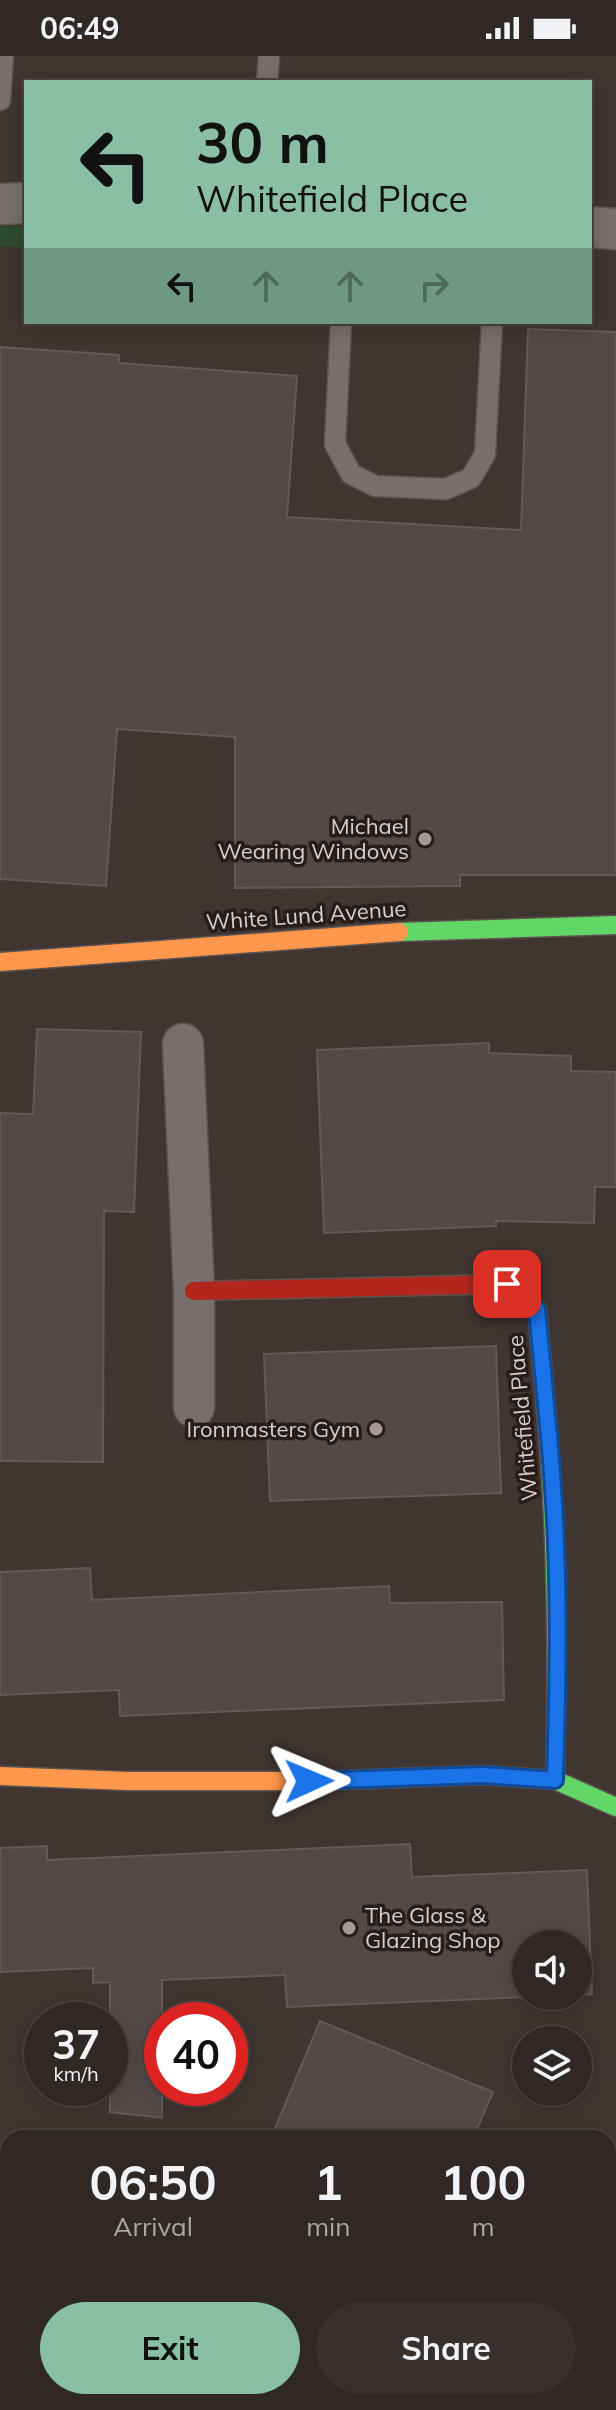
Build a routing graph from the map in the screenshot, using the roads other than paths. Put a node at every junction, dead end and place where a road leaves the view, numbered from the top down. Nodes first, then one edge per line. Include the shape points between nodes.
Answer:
1 (3, 56) edge
2 (269, 56) edge
3 (267, 80) edge
4 (0, 100) edge
5 (24, 203) edge
6 (0, 204) edge
7 (592, 227) edge
8 (616, 229) edge
9 (341, 324) edge
10 (492, 324) edge
11 (616, 925) edge
12 (0, 962) edge
13 (183, 1044) dead end
14 (194, 1291) junction
15 (194, 1407) dead end
16 (0, 1776) edge
17 (555, 1780) junction
18 (616, 1807) edge

1 - 4 lane
2 - 3 lane
5 - 6 street
7 - 8 street
9 - 10 lane via 335,444 351,474 375,486 446,489 471,478 485,454
11 - 12 street, White Lund Avenue via 429,930
13 - 14 street
14 - 15 street
14 - 17 street, Whitefield Place via 507,1284 537,1309 553,1490
16 - 17 street via 340,1781 483,1775
17 - 18 street

